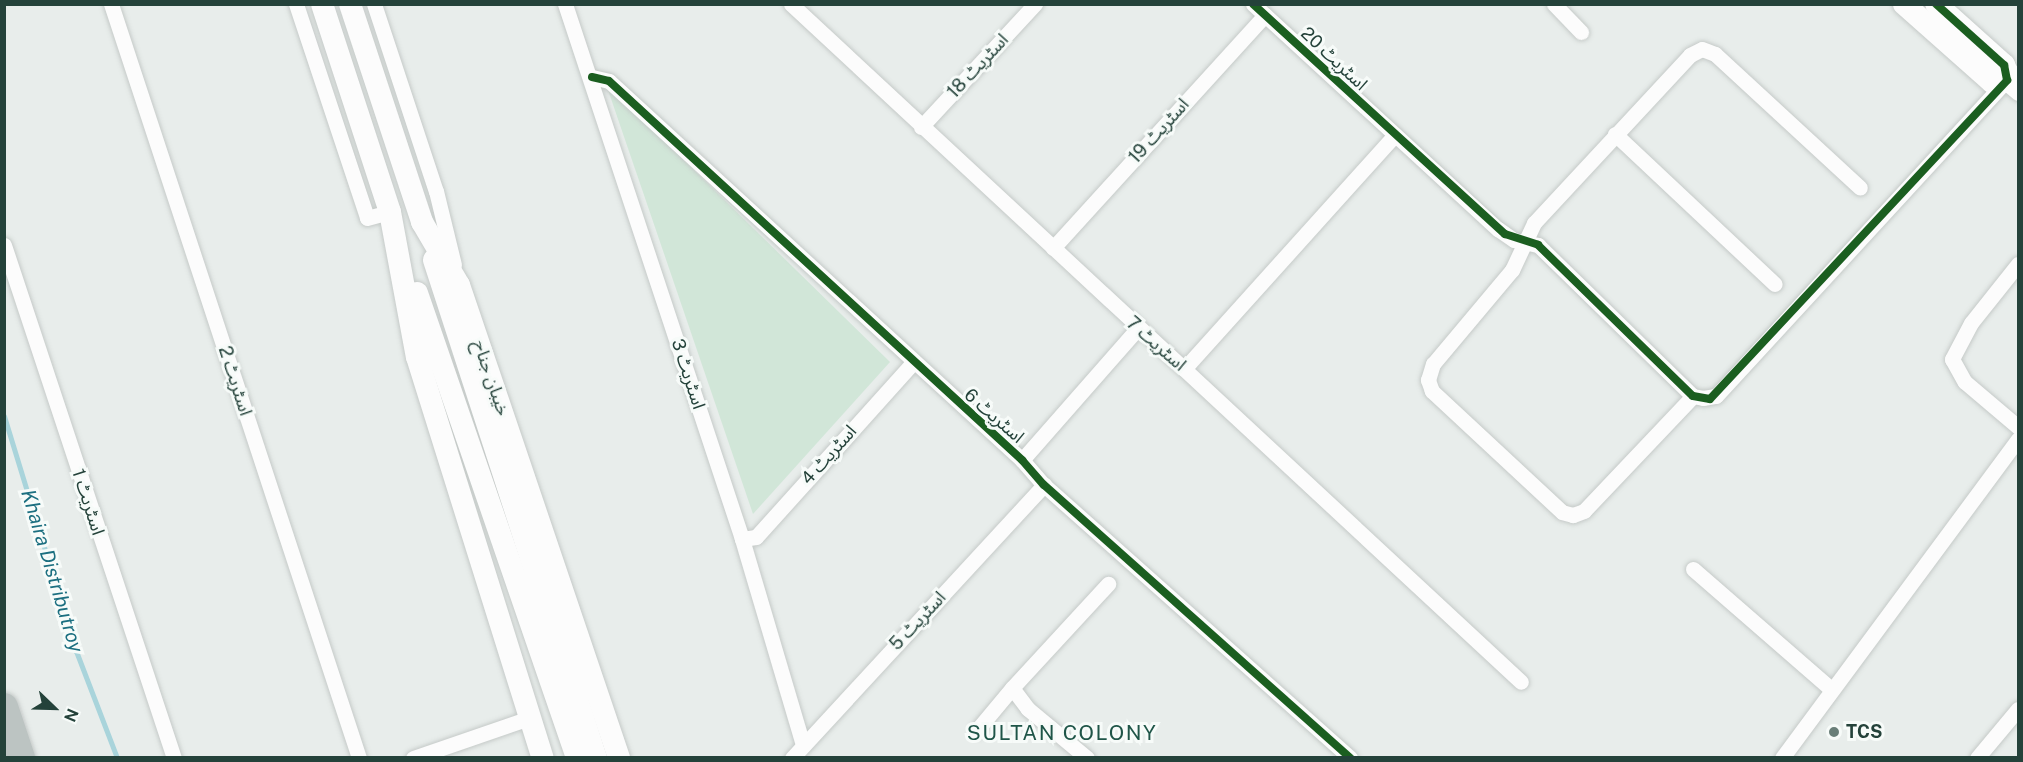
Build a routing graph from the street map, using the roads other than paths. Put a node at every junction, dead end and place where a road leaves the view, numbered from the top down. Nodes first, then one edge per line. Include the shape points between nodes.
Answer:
1 (111, 4) edge
2 (296, 4) edge
3 (322, 4) edge
4 (350, 4) edge
5 (374, 4) edge
6 (566, 4) edge
7 (1035, 4) edge
8 (1554, 4) edge
9 (1904, 4) edge
10 (1936, 4) edge
11 (793, 5) edge
12 (1259, 10) edge
13 (1581, 32) dead end
14 (592, 77) junction
15 (2012, 88) edge
16 (921, 127) junction
17 (1616, 134) junction
18 (1394, 136) junction
19 (1860, 188) dead end
20 (390, 212) junction
21 (423, 222) junction
22 (1523, 243) junction
23 (4, 245) edge
24 (1053, 248) junction
25 (2019, 264) edge
26 (1775, 284) dead end
27 (459, 285) junction
28 (1137, 329) junction
29 (912, 364) junction
30 (1184, 369) junction
31 (1693, 396) junction
32 (2019, 427) edge
33 (2019, 439) edge
34 (1022, 460) junction
35 (1044, 485) junction
36 (742, 539) junction
37 (1693, 569) dead end
38 (1108, 584) dead end
39 (1521, 682) dead end
40 (1012, 688) junction
41 (1832, 690) junction
42 (4, 707) edge
43 (2019, 709) edge
44 (531, 717) junction
45 (977, 730) dead end
46 (803, 745) junction
47 (21, 754) edge
48 (1077, 755) edge
49 (174, 758) edge
50 (359, 758) edge
51 (413, 758) edge
52 (543, 758) edge
53 (577, 758) edge
54 (596, 758) edge
55 (619, 758) edge
56 (792, 758) edge
57 (1350, 758) edge
58 (1782, 758) edge
59 (1977, 758) edge

1 - 50 street, اسٹریٹ 2
2 - 20 street via 367,218
3 - 20 main road
4 - 21 main road, خیبان جناح
5 - 27 street via 436,192
6 - 14 street, اسٹریٹ 3
7 - 16 street, اسٹریٹ 18
8 - 13 street
9 - 15 main road via 1992,82
10 - 15 main road via 2004,65
11 - 16 street, اسٹریٹ 7
12 - 18 street, اسٹریٹ 20
12 - 24 street, اسٹریٹ 19
14 - 29 street, اسٹریٹ 6 via 609,81
14 - 36 street, اسٹریٹ 3
15 - 31 street via 1716,396
16 - 24 street, اسٹریٹ 7
17 - 19 street via 1690,55 1702,49 1714,54
17 - 22 street via 1534,223
17 - 26 street
18 - 22 street, اسٹریٹ 20 via 1505,234
18 - 30 street
20 - 44 main road via 417,357
20 - 53 main road
21 - 27 main road, خیبان جناح
21 - 54 main road via 485,426
22 - 31 street, اسٹریٹ 20 via 1538,246
22 - 31 street via 1512,270 1433,364 1428,380 1432,391 1562,512 1584,512
23 - 49 street, اسٹریٹ 1
24 - 28 street, اسٹریٹ 7
25 - 32 street via 1971,323 1952,359 1965,382
27 - 55 main road, خیبان جناح
28 - 30 street, اسٹریٹ 7
28 - 34 street
29 - 34 street, اسٹریٹ 6
29 - 36 street, اسٹریٹ 4 via 756,537
30 - 39 street, اسٹریٹ 7
33 - 41 street
34 - 35 street, اسٹریٹ 6
35 - 46 street, اسٹریٹ 5
35 - 57 street, اسٹریٹ 6
36 - 46 street, اسٹریٹ 3
37 - 41 street
38 - 40 street
40 - 45 street
40 - 48 street via 1028,709
41 - 58 street
42 - 47 highway
43 - 59 street
44 - 51 street
44 - 52 main road
46 - 56 street, اسٹریٹ 5

